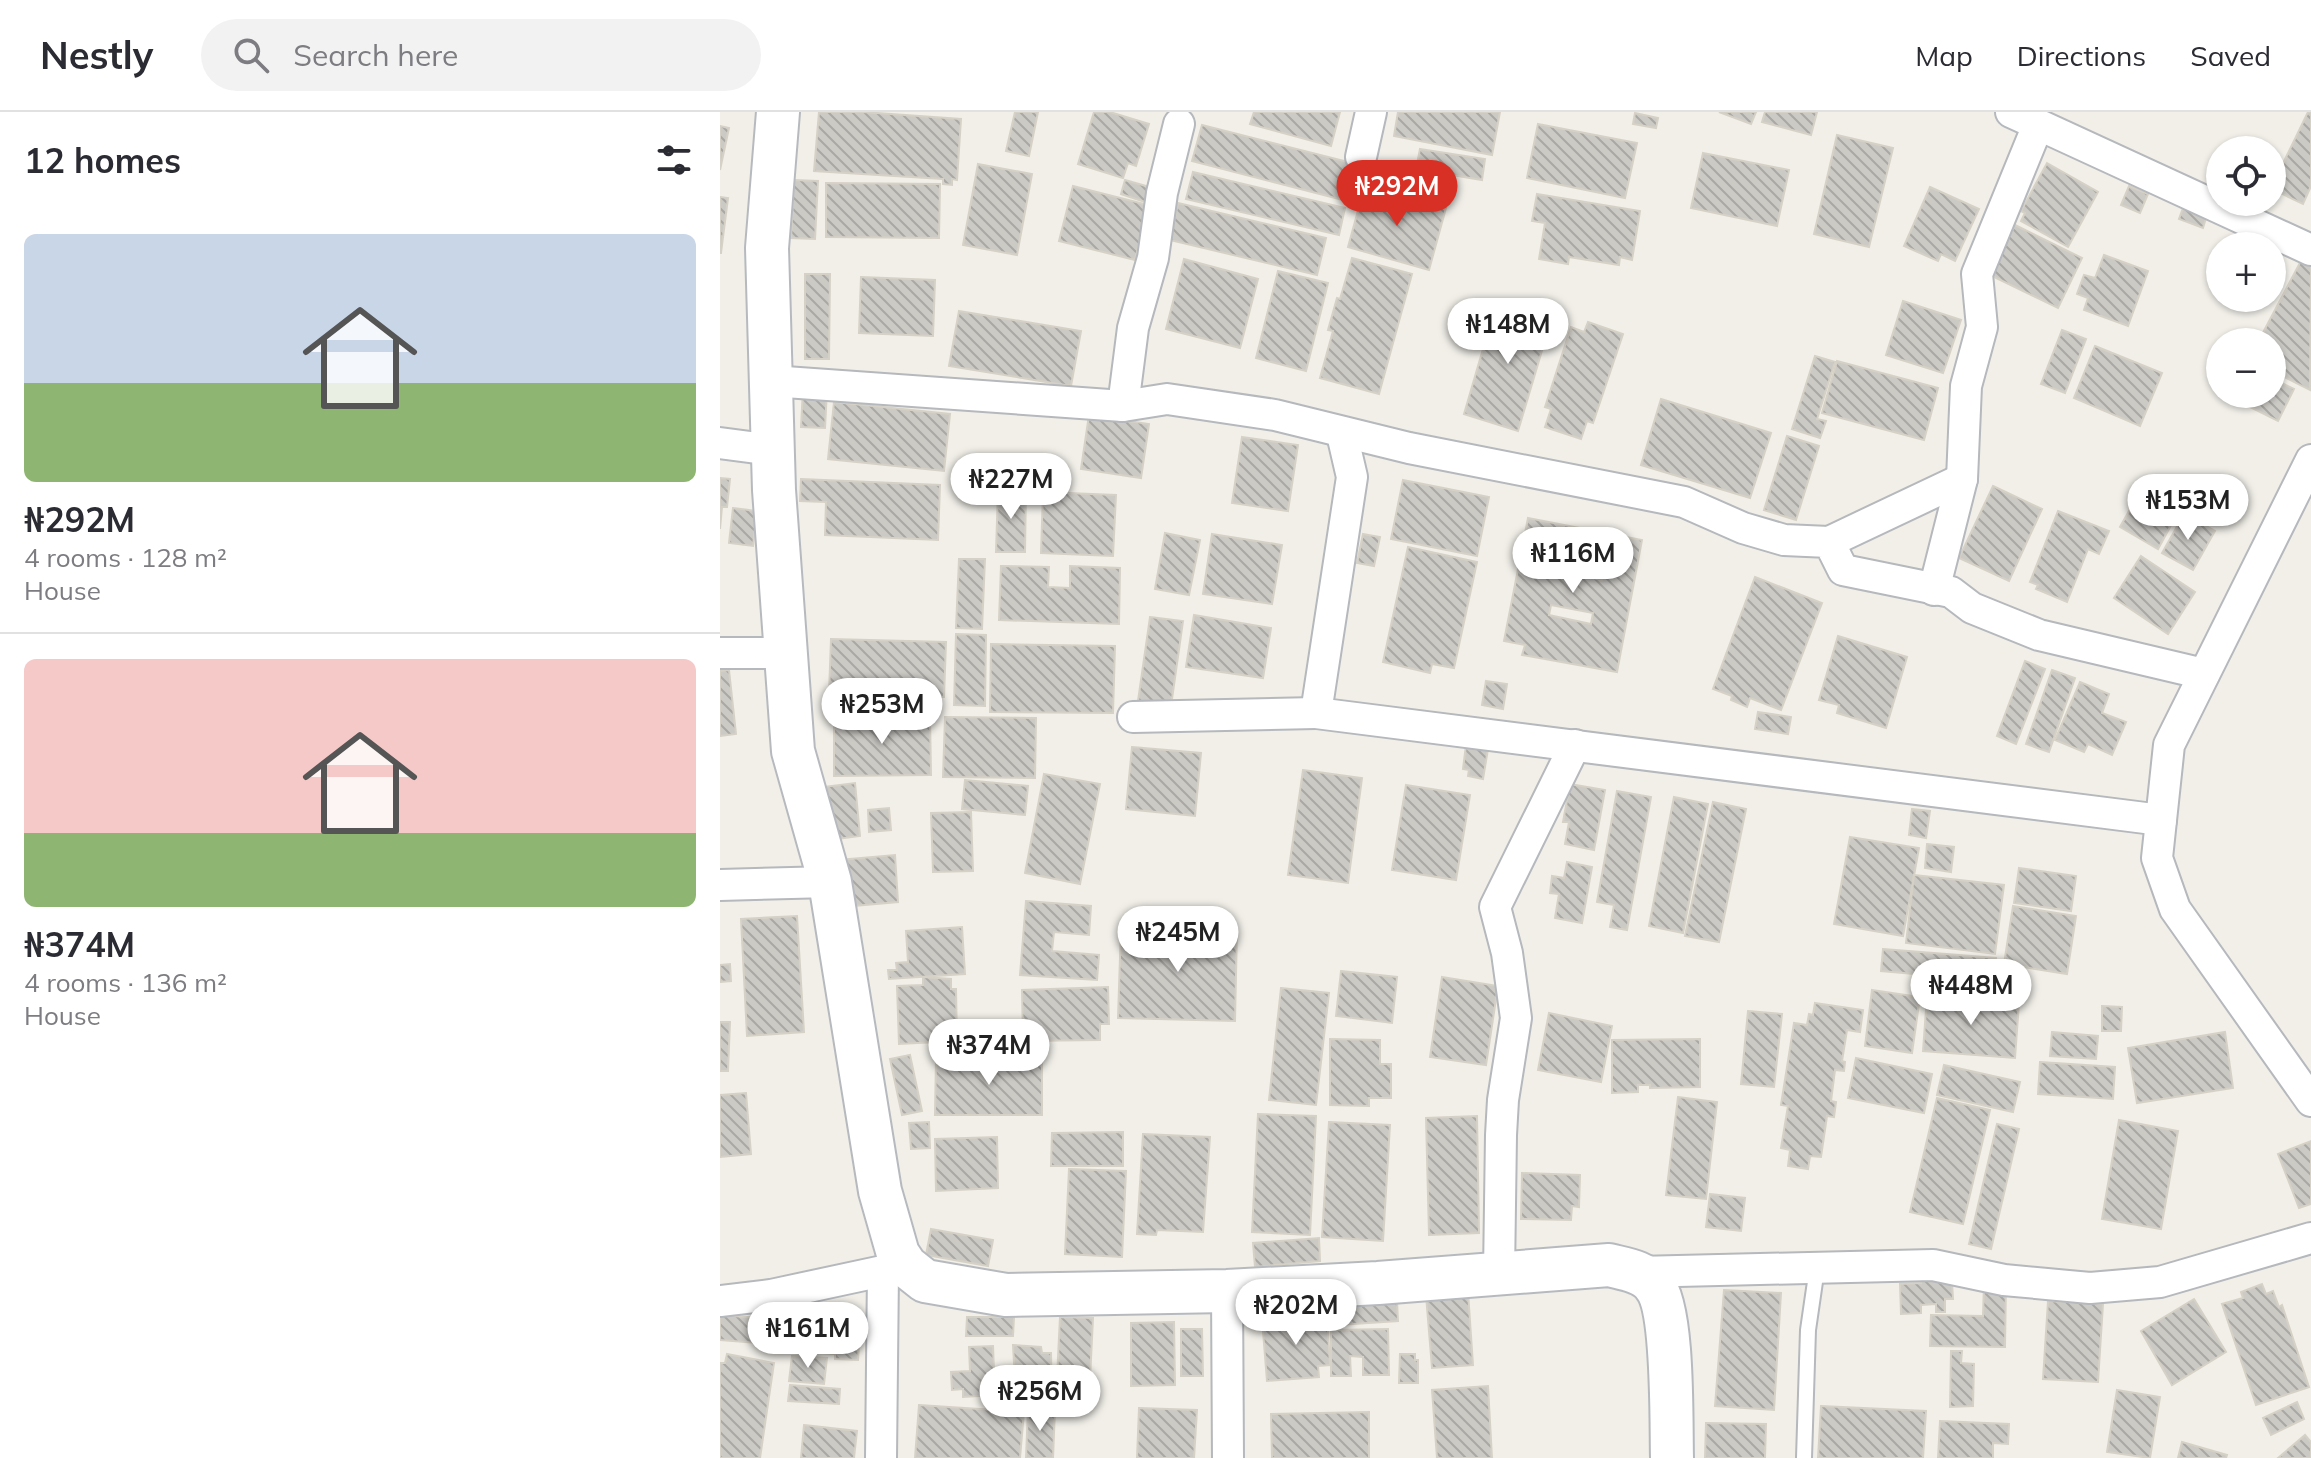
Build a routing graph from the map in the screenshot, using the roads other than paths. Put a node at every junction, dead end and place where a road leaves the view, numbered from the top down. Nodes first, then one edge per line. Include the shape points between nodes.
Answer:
1 (1371, 112) edge
2 (2011, 112) edge
3 (775, 113) edge
4 (1179, 124) dead end
5 (2038, 125) junction
6 (1361, 157) dead end
7 (2311, 250) edge
8 (771, 381) junction
9 (1123, 406) junction
10 (1342, 434) junction
11 (720, 443) edge
12 (773, 450) junction
13 (2311, 460) edge
14 (1962, 479) junction
15 (1829, 542) junction
16 (1934, 590) junction
17 (720, 653) edge
18 (786, 653) junction
19 (2204, 674) junction
20 (1316, 713) junction
21 (1133, 717) dead end
22 (1575, 745) junction
23 (2161, 820) junction
24 (830, 882) junction
25 (720, 885) edge
26 (2311, 1101) edge
27 (2311, 1238) edge
28 (1817, 1268) junction
29 (894, 1269) junction
30 (1637, 1272) junction
31 (1499, 1274) junction
32 (1227, 1291) junction
33 (720, 1301) edge
34 (881, 1458) edge
35 (1228, 1458) edge
36 (1672, 1458) edge
37 (1804, 1458) edge

1 - 6 street
2 - 5 street
3 - 8 street via 767,248
4 - 9 street via 1153,258 1133,328
5 - 7 street
5 - 14 street via 1977,274 1982,327 1966,386
8 - 9 street
8 - 12 street
9 - 10 street via 1167,399 1275,415
10 - 15 street via 1684,502 1784,540
10 - 20 street via 1352,477
11 - 12 street
12 - 18 street
13 - 19 street
14 - 15 street
14 - 16 street
15 - 16 street via 1843,570
16 - 19 street via 1951,592 1972,608 2039,635
17 - 18 street
18 - 24 street via 793,751
19 - 23 street via 2169,745
20 - 21 street
20 - 22 street
22 - 23 street
22 - 31 street via 1495,907 1516,1018 1502,1123
23 - 26 street via 2157,858 2175,909
24 - 25 street
24 - 29 street via 880,1191 898,1254
27 - 28 street via 2160,1282 2090,1288 2004,1280 1933,1265
28 - 30 street
28 - 37 lane via 1808,1330
29 - 32 street via 925,1281 1006,1295
29 - 33 street
29 - 34 street
30 - 31 street via 1609,1265
30 - 36 street via 1654,1283 1664,1304
31 - 32 street
32 - 35 street

